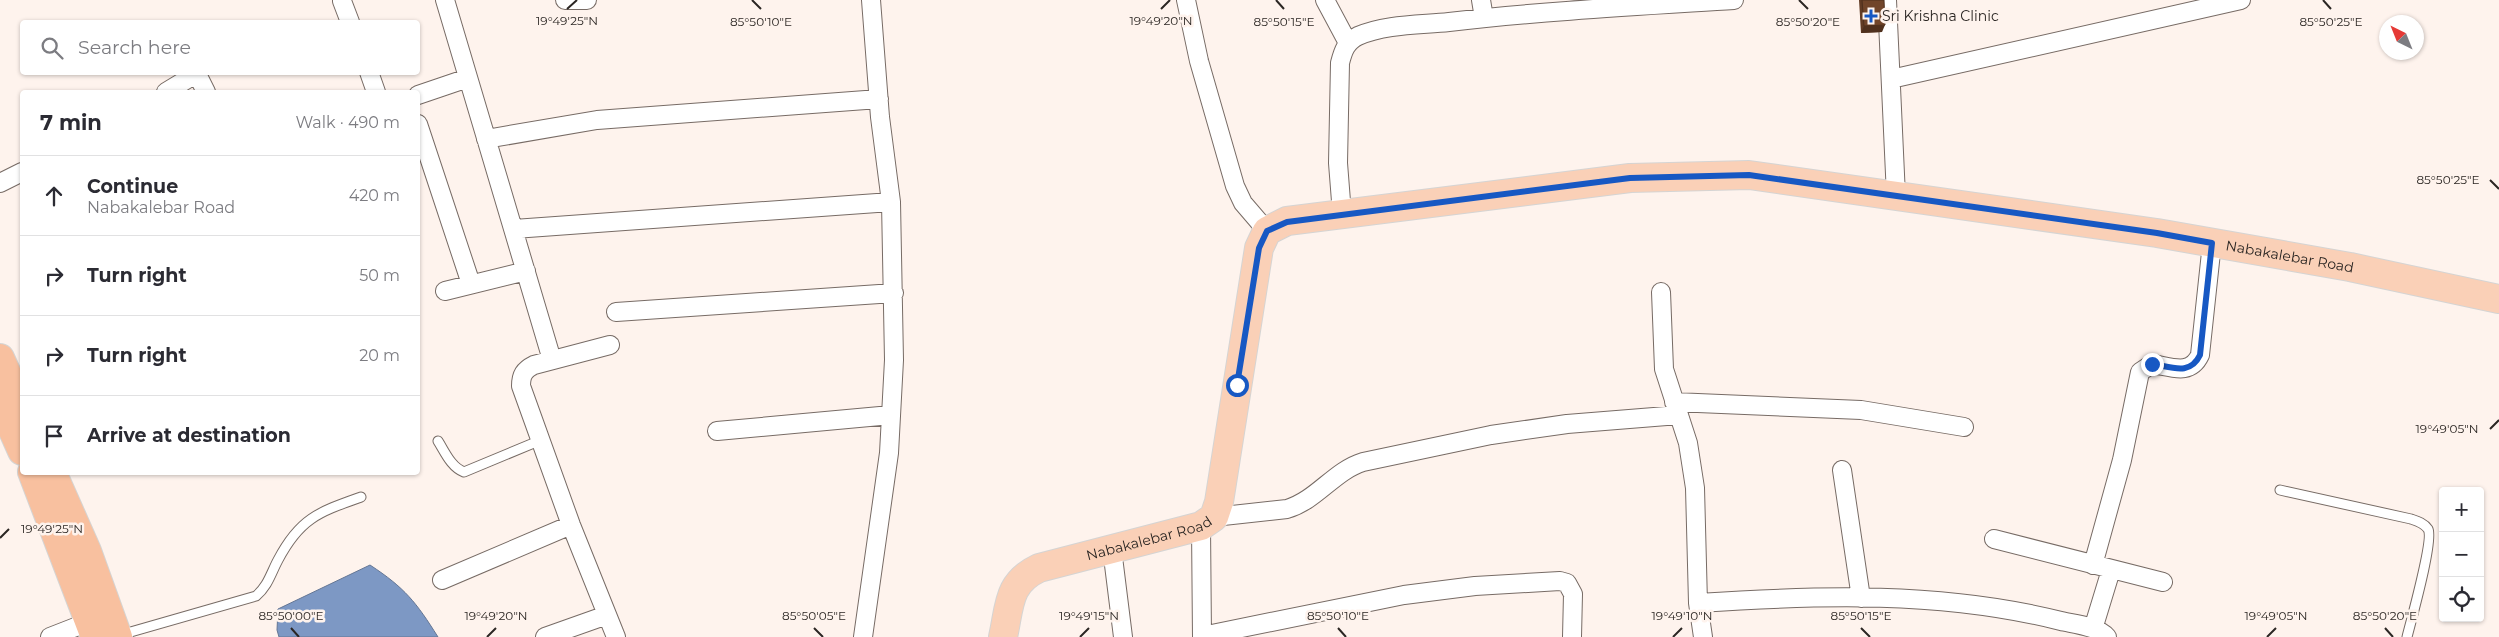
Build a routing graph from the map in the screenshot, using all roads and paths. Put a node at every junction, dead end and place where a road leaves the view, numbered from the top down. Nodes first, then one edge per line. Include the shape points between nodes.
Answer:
1 (444, 0) edge
2 (565, 0) edge
3 (587, 0) edge
4 (871, 0) edge
5 (1186, 0) edge
6 (1325, 0) edge
7 (1480, 0) edge
8 (1734, 0) edge
9 (1887, 0) edge
10 (2241, 0) edge
11 (342, 1) dead end
12 (1484, 18) junction
13 (349, 20) edge
14 (1348, 43) junction
15 (195, 75) edge
16 (199, 75) edge
17 (370, 75) edge
18 (468, 78) junction
19 (1891, 79) junction
20 (169, 90) edge
21 (205, 90) edge
22 (375, 90) edge
23 (420, 94) edge
24 (879, 99) junction
25 (420, 130) edge
26 (486, 139) junction
27 (20, 173) edge
28 (0, 183) edge
29 (1896, 196) junction
30 (891, 202) junction
31 (1342, 214) junction
32 (514, 229) junction
33 (1267, 231) junction
34 (2212, 243) junction
35 (526, 271) junction
36 (471, 284) junction
37 (445, 291) dead end
38 (1661, 292) dead end
39 (894, 293) junction
40 (2499, 299) edge
41 (616, 312) dead end
42 (610, 345) dead end
43 (0, 358) edge
44 (552, 360) junction
45 (0, 402) edge
46 (20, 403) edge
47 (1676, 408) junction
48 (891, 415) junction
49 (1964, 427) dead end
50 (717, 431) dead end
51 (541, 440) junction
52 (438, 441) dead end
53 (20, 447) edge
54 (1842, 470) dead end
55 (33, 475) edge
56 (53, 475) edge
57 (2280, 490) dead end
58 (361, 497) dead end
59 (1207, 521) junction
60 (571, 525) junction
61 (1994, 539) dead end
62 (1112, 549) junction
63 (2093, 565) junction
64 (2111, 570) junction
65 (442, 580) dead end
66 (2163, 582) dead end
67 (1861, 598) junction
68 (1698, 604) junction
69 (607, 615) junction
70 (105, 633) edge
71 (2100, 633) edge
72 (50, 637) edge
73 (545, 637) edge
74 (616, 637) edge
75 (863, 637) edge
76 (1002, 637) edge
77 (1123, 637) edge
78 (1202, 637) edge
79 (1572, 637) edge
80 (1703, 637) edge
81 (2407, 637) edge

1 - 18 street
2 - 3 street
4 - 24 street
5 - 33 street via 1199,62 1235,186 1244,203
6 - 14 street
7 - 12 street
8 - 12 street
9 - 19 street
10 - 19 street
11 - 13 street
12 - 14 street via 1386,29 1359,36
14 - 31 street via 1340,63 1338,163
15 - 20 street
16 - 21 street
17 - 22 street
18 - 23 street
18 - 26 street
19 - 29 street
24 - 26 street via 598,120
24 - 30 street
25 - 36 street
26 - 32 street
27 - 28 street
29 - 31 main road, Nabakalebar Road via 1749,175 1695,175 1630,178
29 - 34 main road, Nabakalebar Road
30 - 32 street
30 - 39 street
31 - 33 main road, Nabakalebar Road via 1287,222
32 - 35 street
33 - 59 main road, Nabakalebar Road via 1259,248 1219,502
34 - 40 main road, Nabakalebar Road via 2350,267
34 - 63 street via 2200,355 2195,365 2188,369 2152,364 2140,372 2122,460
35 - 36 street
35 - 44 street
36 - 37 street
38 - 47 street via 1662,351
39 - 41 street
39 - 48 street
42 - 44 street
43 - 46 highway
44 - 51 street via 526,369 521,377 521,386
45 - 53 highway
47 - 49 street via 1861,410
47 - 59 street via 1491,435 1379,458 1352,466 1298,506
47 - 68 street via 1688,443 1695,488
48 - 50 street
48 - 75 street via 889,453
51 - 52 lane via 464,472 452,463
51 - 60 street
54 - 67 street
55 - 70 highway
56 - 70 highway via 87,551
57 - 81 lane via 2411,519 2428,529 2429,545
58 - 70 lane via 307,520 289,538 265,588 256,596
59 - 62 main road, Nabakalebar Road
59 - 78 street
60 - 65 street
60 - 69 street
61 - 63 street
62 - 76 main road, Nabakalebar Road via 1025,574 1012,592
62 - 77 street
63 - 64 street
64 - 66 street
64 - 71 street
67 - 68 street via 1770,598
67 - 71 street via 1916,598 1980,604 2035,614
68 - 80 street
69 - 73 street
69 - 74 street
70 - 72 street
78 - 79 street via 1404,595 1475,586 1560,581 1567,583 1573,594

